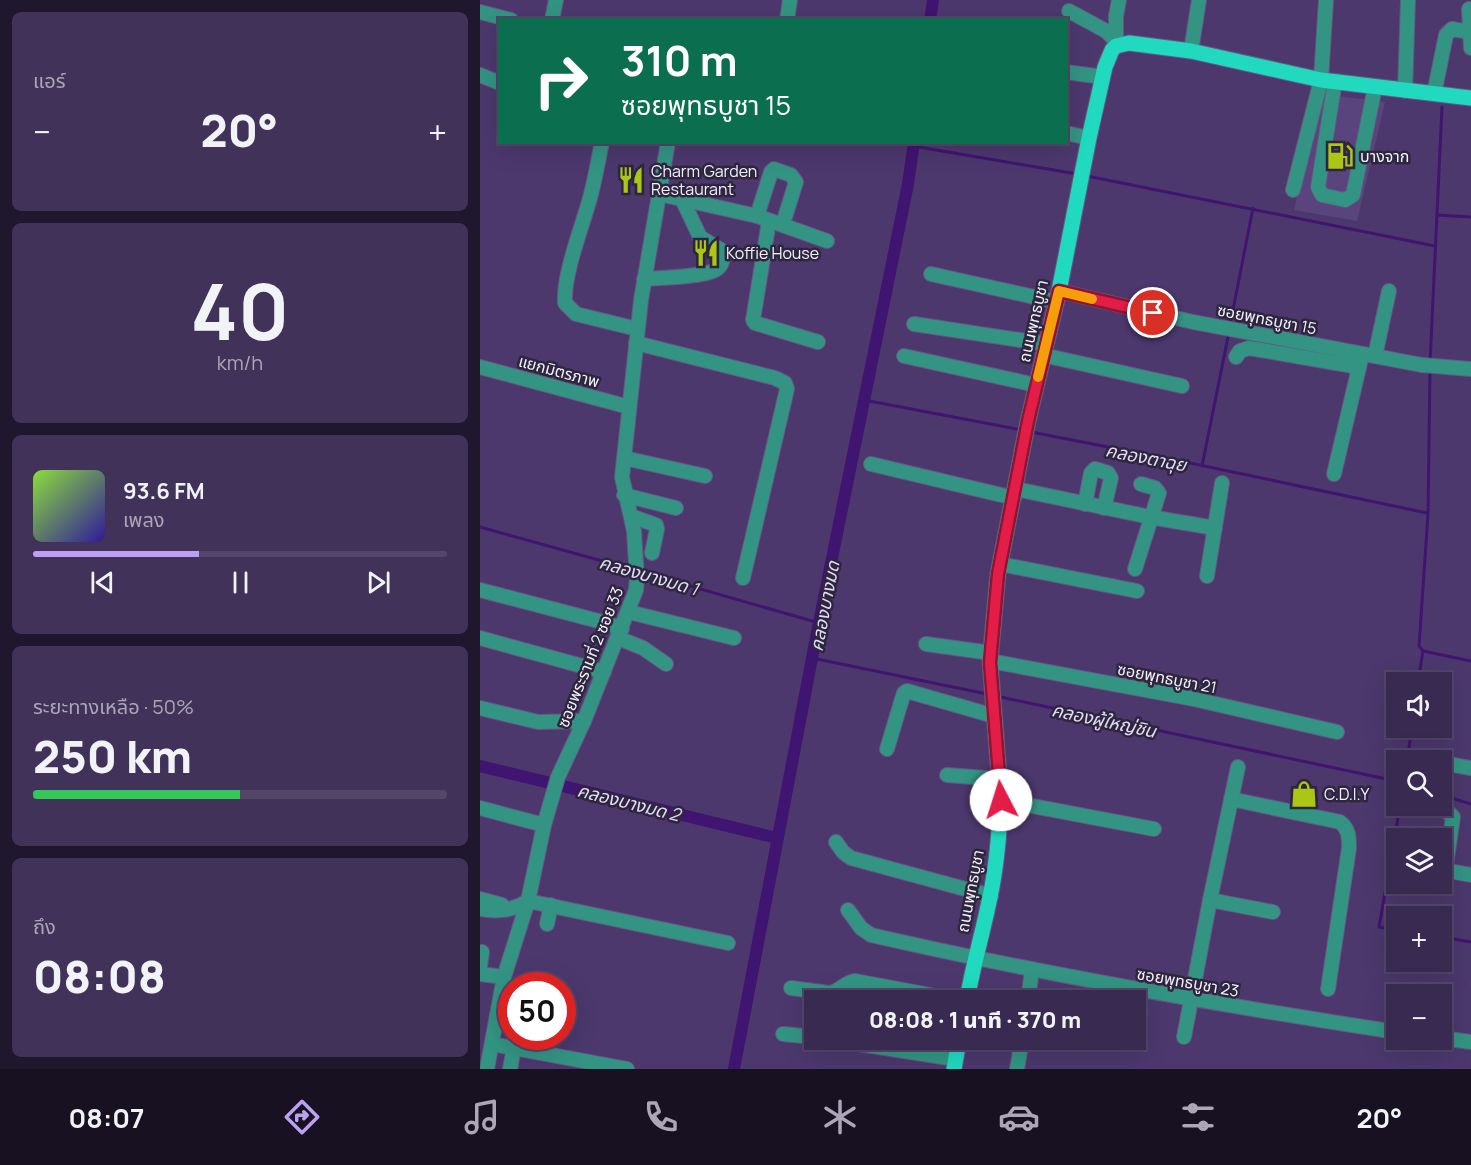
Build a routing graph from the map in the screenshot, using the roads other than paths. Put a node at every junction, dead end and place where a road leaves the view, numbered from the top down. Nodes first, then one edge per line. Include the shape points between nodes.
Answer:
1 (556, 0) edge
2 (790, 0) edge
3 (1119, 0) edge
4 (1199, 0) edge
5 (1326, 0) edge
6 (1408, 0) edge
7 (1469, 9) dead end
8 (1070, 11) dead end
9 (480, 12) edge
10 (503, 18) edge
11 (552, 18) edge
12 (787, 18) edge
13 (1470, 32) edge
14 (1116, 44) junction
15 (1471, 48) edge
16 (1191, 51) junction
17 (1068, 72) edge
18 (480, 75) edge
19 (1103, 77) junction
20 (1328, 81) junction
21 (498, 82) edge
22 (1375, 87) junction
23 (1405, 91) junction
24 (1434, 94) junction
25 (1471, 98) edge
26 (1068, 134) edge
27 (1089, 138) junction
28 (602, 144) edge
29 (668, 144) edge
30 (1293, 189) dead end
31 (659, 194) junction
32 (682, 199) junction
33 (785, 217) dead end
34 (763, 219) junction
35 (827, 241) dead end
36 (931, 274) dead end
37 (644, 279) junction
38 (1389, 291) dead end
39 (1058, 296) junction
40 (914, 324) dead end
41 (636, 336) junction
42 (818, 342) dead end
43 (1044, 350) junction
44 (904, 356) dead end
45 (1236, 357) dead end
46 (1365, 359) junction
47 (1471, 369) edge
48 (481, 370) edge
49 (1036, 385) junction
50 (1182, 386) dead end
51 (629, 407) junction
52 (624, 458) junction
53 (871, 464) dead end
54 (1334, 474) dead end
55 (705, 476) dead end
56 (1222, 483) dead end
57 (1141, 484) dead end
58 (1015, 493) junction
59 (624, 495) junction
60 (1085, 504) junction
61 (676, 508) dead end
62 (1104, 508) junction
63 (631, 516) junction
64 (1150, 518) junction
65 (1215, 528) junction
66 (652, 553) dead end
67 (1000, 564) junction
68 (1135, 569) dead end
69 (1207, 576) dead end
70 (742, 578) dead end
71 (480, 590) edge
72 (1137, 591) dead end
73 (628, 612) junction
74 (620, 634) junction
75 (480, 638) edge
76 (734, 638) dead end
77 (926, 644) dead end
78 (990, 657) junction
79 (666, 664) dead end
80 (604, 672) junction
81 (480, 708) edge
82 (994, 711) junction
83 (584, 721) junction
84 (1338, 732) dead end
85 (887, 749) dead end
86 (1452, 765) edge
87 (1238, 767) dead end
88 (1471, 768) edge
89 (947, 775) dead end
90 (999, 779) junction
91 (1001, 800) junction
92 (1231, 800) junction
93 (480, 808) edge
94 (1452, 816) edge
95 (544, 825) junction
96 (1154, 829) dead end
97 (837, 842) dead end
98 (1471, 875) edge
99 (991, 896) junction
100 (480, 899) edge
101 (1210, 900) junction
102 (528, 901) junction
103 (551, 905) junction
104 (480, 909) edge
105 (510, 909) junction
106 (848, 910) dead end
107 (1274, 912) dead end
108 (547, 924) dead end
109 (728, 943) dead end
110 (974, 959) junction
111 (1032, 970) junction
112 (506, 972) edge
113 (480, 974) edge
114 (498, 976) edge
115 (791, 988) dead end
116 (1328, 989) dead end
117 (806, 990) edge
118 (837, 990) edge
119 (893, 990) edge
120 (969, 990) edge
121 (1029, 990) edge
122 (1190, 1000) junction
123 (498, 1010) edge
124 (1386, 1030) edge
125 (783, 1034) dead end
126 (804, 1036) edge
127 (1184, 1037) dead end
128 (1452, 1039) edge
129 (1471, 1042) edge
130 (492, 1044) junction
131 (498, 1045) edge
132 (514, 1050) edge
133 (525, 1050) edge
134 (884, 1050) edge
135 (1020, 1050) edge
136 (955, 1064) edge
137 (487, 1069) edge
138 (510, 1069) edge
139 (627, 1069) edge
140 (1017, 1069) edge

1 - 11 street
2 - 12 street
3 - 14 street
4 - 16 street
5 - 20 street
6 - 23 street
7 - 13 street
8 - 14 street via 1106,31
9 - 10 street
13 - 15 street
13 - 24 street via 1452,30 1446,35
14 - 16 main road
14 - 19 main road, ถนนพุทธบูชา
16 - 20 main road
17 - 19 street
18 - 21 street
19 - 27 main road, ถนนพุทธบูชา
20 - 22 main road
20 - 22 street via 1318,187 1322,195 1345,200 1353,195
20 - 30 street
22 - 23 main road
23 - 24 main road
24 - 25 main road
26 - 27 street
27 - 39 main road, ถนนพุทธบูชา
28 - 41 street via 572,259 565,303 576,314
29 - 31 street, ซอยพระรามที่ 2 ซอย 33
31 - 32 street
31 - 37 street, ซอยพระรามที่ 2 ซอย 33
32 - 34 street
32 - 37 street via 700,237 721,250 723,259 714,272
33 - 34 street via 796,182 791,175 774,169
34 - 35 street
34 - 42 street via 753,320
36 - 39 street, ซอยพุทธบูชา 15
37 - 41 street, ซอยพระรามที่ 2 ซอย 33
38 - 46 street
39 - 43 main road, ถนนพุทธบูชา
39 - 46 street, ซอยพุทธบูชา 15
40 - 43 street
41 - 51 street, ซอยพระรามที่ 2 ซอย 33
41 - 70 street via 785,383 787,389
43 - 49 main road, ถนนพุทธบูชา
43 - 50 street
44 - 49 street
45 - 46 street via 1249,348
46 - 47 street, ซอยพุทธบูชา 15
46 - 54 street
48 - 51 street, แยกมิตรภาพ
49 - 58 main road, ถนนพุทธบูชา
51 - 52 street, ซอยพระรามที่ 2 ซอย 33
52 - 55 street
52 - 59 street, ซอยพระรามที่ 2 ซอย 33
53 - 58 street
56 - 65 street
57 - 64 street via 1158,490
58 - 60 street
58 - 67 main road, ถนนพุทธบูชา
59 - 61 street
59 - 63 street, ซอยพระรามที่ 2 ซอย 33
60 - 62 street
60 - 62 street via 1095,469 1111,478
62 - 64 street
63 - 66 street via 656,525
63 - 73 street, ซอยพระรามที่ 2 ซอย 33 via 637,579
64 - 65 street
64 - 68 street
65 - 69 street
67 - 72 street
67 - 78 main road, ถนนพุทธบูชา
71 - 74 street via 606,623
73 - 74 street, ซอยพระรามที่ 2 ซอย 33
73 - 76 street
74 - 79 street
74 - 80 street, ซอยพระรามที่ 2 ซอย 33
75 - 80 street
77 - 78 street, ซอยพุทธบูชา 21
78 - 82 main road, ถนนพุทธบูชา
78 - 84 street, ซอยพุทธบูชา 21
80 - 83 street, ซอยพระรามที่ 2 ซอย 33
81 - 83 street via 538,722
82 - 85 street via 907,691
82 - 90 main road, ถนนพุทธบูชา
83 - 95 street, ซอยพระรามที่ 2 ซอย 33 via 558,777
86 - 88 street
87 - 92 street
89 - 90 street
90 - 91 main road, ถนนพุทธบูชา
91 - 96 street
91 - 99 main road, ถนนพุทธบูชา
92 - 101 street
92 - 116 street via 1346,826 1349,848
93 - 95 street
94 - 98 street via 1446,865 1449,871
95 - 102 street, ซอยพระรามที่ 2 ซอย 33
97 - 99 street via 851,858
99 - 110 main road, ถนนพุทธบูชา
100 - 105 street
101 - 107 street
101 - 122 street
102 - 103 street
102 - 105 street
102 - 112 street, ซอยพระรามที่ 2 ซอย 33
103 - 108 street
103 - 109 street
104 - 105 street
106 - 110 street, ซอยพุทธบูชา 23 via 871,935
110 - 111 street, ซอยพุทธบูชา 23
110 - 120 main road, ถนนพุทธบูชา
111 - 121 street
111 - 122 street, ซอยพุทธบูชา 23
113 - 114 street
115 - 117 street
118 - 119 street via 855,981
122 - 124 street, ซอยพุทธบูชา 23
122 - 127 street
123 - 130 street, ซอยพระรามที่ 2 ซอย 33
125 - 126 street
128 - 129 street
130 - 131 street
130 - 137 street, ซอยพระรามที่ 2 ซอย 33
132 - 138 street
133 - 139 street
134 - 136 street
135 - 140 street

